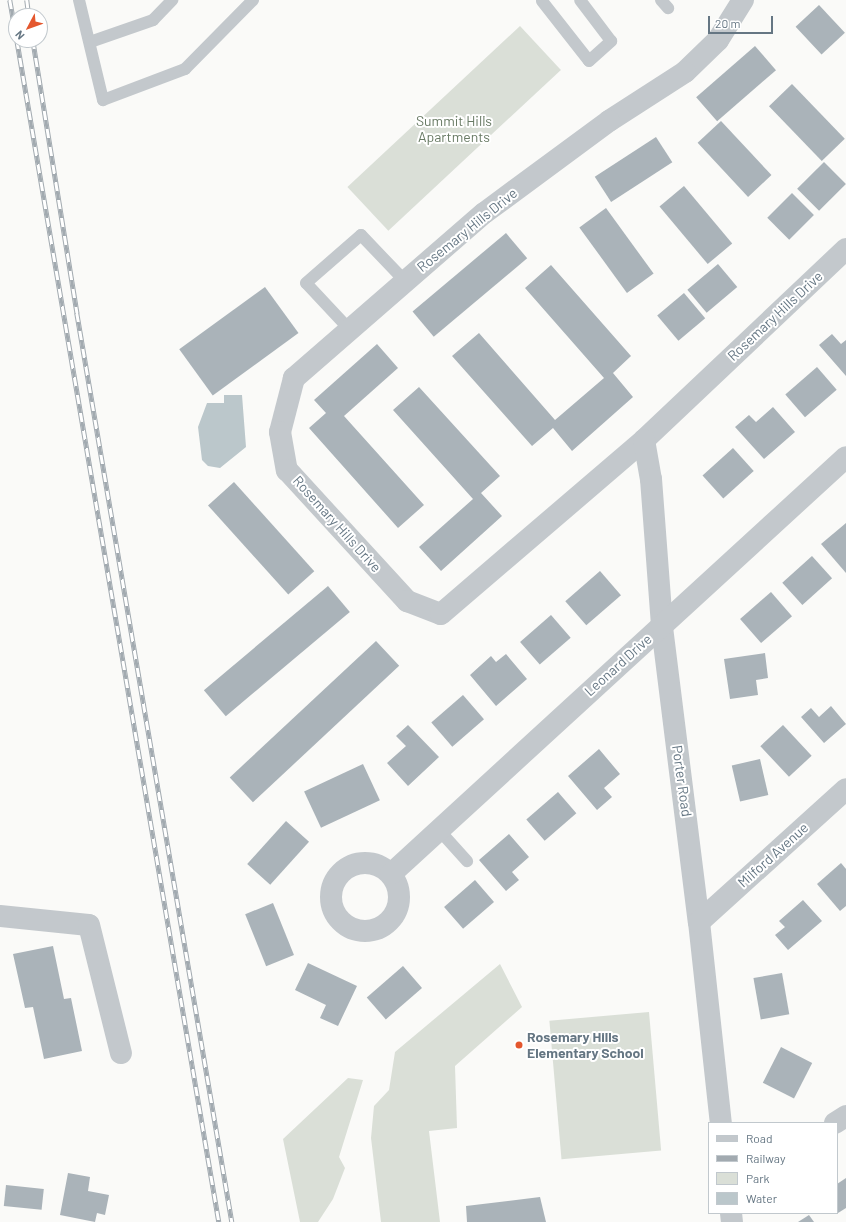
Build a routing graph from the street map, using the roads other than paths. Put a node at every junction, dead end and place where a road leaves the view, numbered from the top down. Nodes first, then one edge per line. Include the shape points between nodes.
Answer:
1 (79, 0) edge
2 (172, 0) edge
3 (253, 0) edge
4 (542, 0) edge
5 (580, 0) edge
6 (743, 0) edge
7 (90, 42) junction
8 (846, 249) edge
9 (405, 282) junction
10 (350, 330) junction
11 (644, 440) junction
12 (846, 457) edge
13 (662, 627) junction
14 (846, 789) edge
15 (439, 830) junction
16 (467, 861) dead end
17 (391, 874) dead end
18 (0, 916) edge
19 (699, 922) junction
20 (121, 1053) dead end
21 (846, 1116) edge
22 (721, 1122) edge
23 (837, 1122) edge

1 - 7 lane
2 - 7 lane via 152,20
3 - 7 lane via 185,69 103,100
4 - 5 lane via 589,61 611,41
6 - 9 street, Rosemary Hills Drive via 718,40 684,72 609,121 484,213
8 - 11 street, Rosemary Hills Drive
9 - 10 street, Rosemary Hills Drive
9 - 10 lane via 361,235 306,283
10 - 11 street, Rosemary Hills Drive via 294,378 280,432 288,470 407,601 441,614
11 - 13 street, Porter Road via 651,479
12 - 13 street, Leonard Drive
13 - 15 street, Leonard Drive via 607,674
13 - 19 street, Porter Road
14 - 19 street, Milford Avenue
15 - 16 lane
15 - 17 street, Leonard Drive
18 - 20 street via 89,925
19 - 22 street, Porter Road
21 - 23 street

